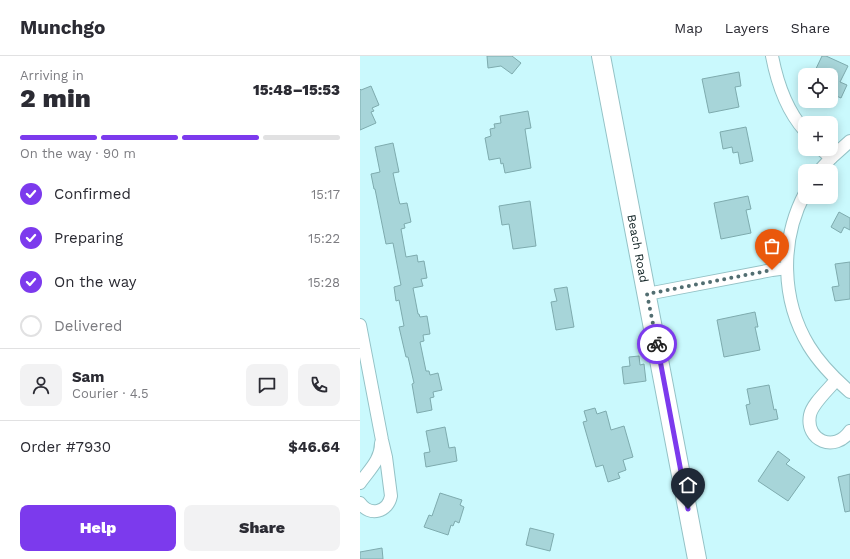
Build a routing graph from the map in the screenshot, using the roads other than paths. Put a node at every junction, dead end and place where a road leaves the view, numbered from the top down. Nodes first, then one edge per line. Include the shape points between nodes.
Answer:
1 (601, 56) edge
2 (772, 56) edge
3 (798, 121) edge
4 (850, 141) edge
5 (831, 158) joint
6 (825, 164) edge
7 (800, 204) edge
8 (787, 268) junction
9 (647, 294) junction
10 (360, 325) edge
11 (836, 380) junction
12 (850, 392) edge
13 (850, 431) edge
14 (382, 440) junction
15 (360, 484) edge
16 (360, 503) edge
17 (698, 559) edge

1 - 9 street, Beach Road
2 - 3 street via 778,81
4 - 5 street
5 - 6 street
7 - 8 street via 791,229
8 - 9 street
8 - 11 street via 794,314 801,331 818,359
9 - 17 street, Beach Road
10 - 14 street
11 - 12 street
11 - 13 street via 810,414 810,428 819,439 826,442 838,442
14 - 15 street via 376,462
14 - 16 street via 390,482 390,502 386,507 374,512 364,508

